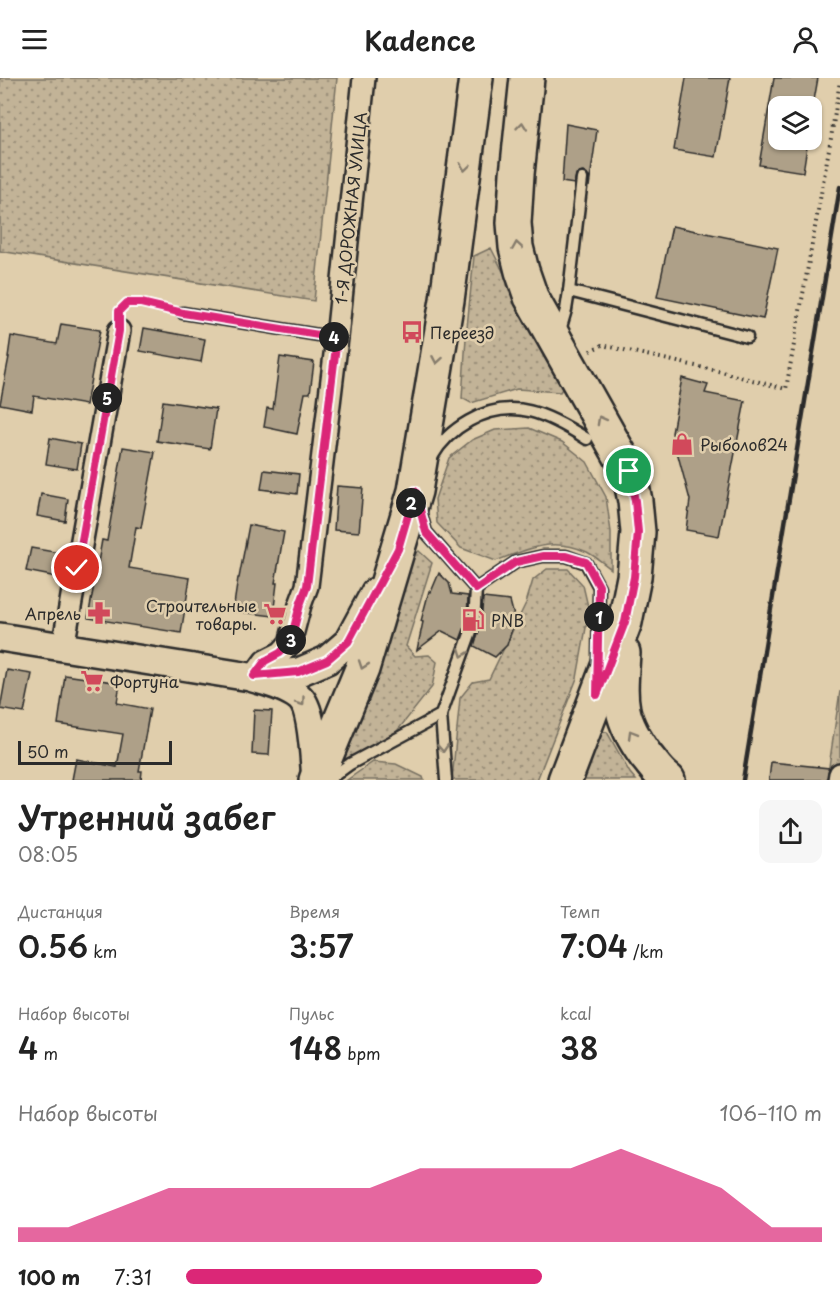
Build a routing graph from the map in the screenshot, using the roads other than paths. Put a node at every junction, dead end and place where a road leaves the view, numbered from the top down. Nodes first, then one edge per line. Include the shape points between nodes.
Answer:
1 (364, 78) edge
2 (476, 78) edge
3 (527, 78) edge
4 (582, 179) dead end
5 (569, 291) junction
6 (183, 313) road end
7 (119, 331) road end
8 (747, 337) dead end
9 (337, 338) junction
10 (556, 343) junction
11 (586, 439) dead end
12 (415, 491) junction
13 (398, 549) junction
14 (476, 589) junction
15 (625, 622) junction
16 (0, 636) edge
17 (63, 647) junction
18 (252, 677) junction
19 (597, 695) junction
20 (441, 715) junction
21 (840, 774) edge
22 (320, 780) edge
23 (446, 780) edge
24 (565, 780) edge
25 (668, 780) edge
26 (839, 780) edge

1 - 9 street, 1-Я ДОРОЖНАЯ УЛИЦА
2 -> 12 main road via 447,300
10 -> 3 main road via 531,297 516,248 517,174
4 - 5 lane
5 - 8 lane
5 - 10 lane
6 - 9 lane
7 - 17 street
9 - 18 street, 1-Я ДОРОЖНАЯ УЛИЦА via 307,586 290,643 265,661
15 -> 10 main road via 638,532 629,471
11 - 12 lane via 552,418 520,409 482,414 439,445
12 - 13 main road
12 - 14 lane via 426,532
13 - 18 street via 348,642 327,660 298,672
13 -> 22 main road via 362,669
14 - 19 lane via 516,562 566,556 586,562 599,586
14 -> 20 lane via 474,623
15 - 19 main road
25 -> 15 main road via 634,738 622,710
16 - 17 street
17 - 18 street
18 -> 22 street via 301,698 309,716
19 - 24 main road
20 - 22 lane
20 -> 23 lane
21 - 26 street

